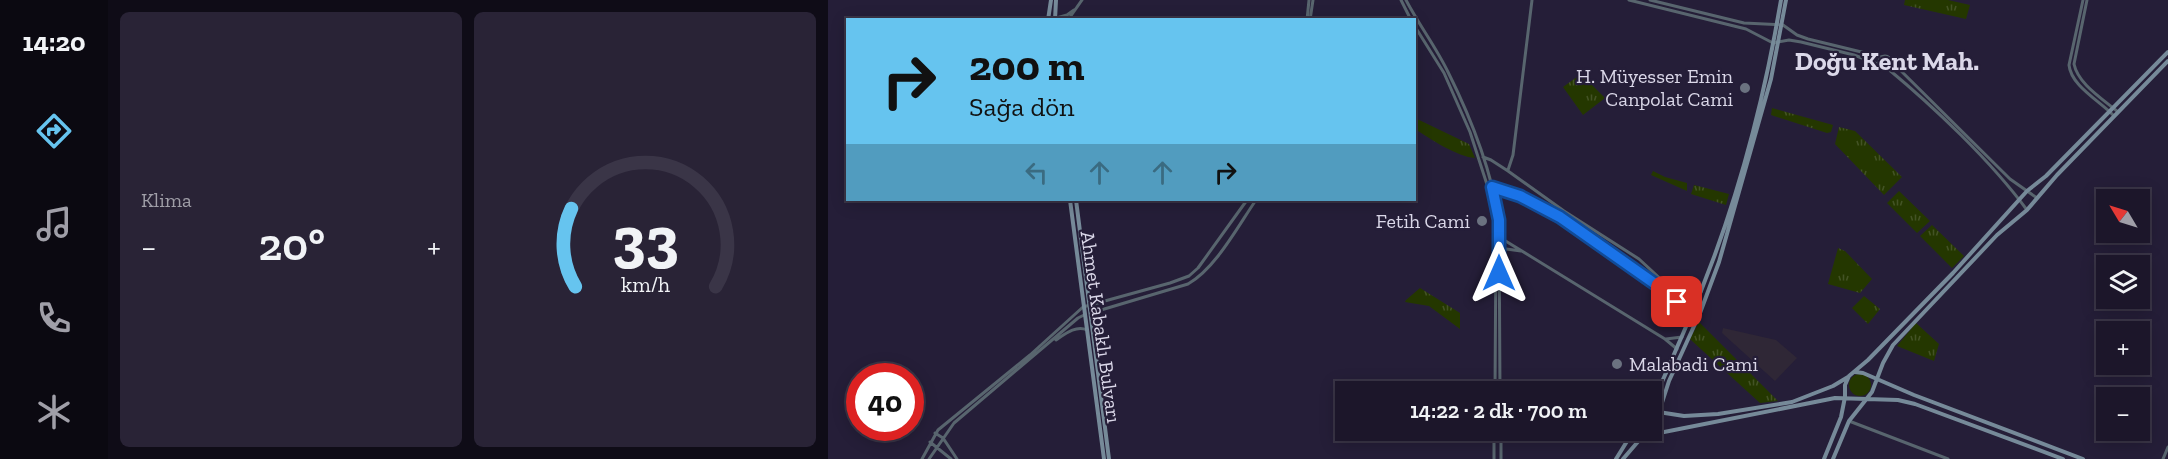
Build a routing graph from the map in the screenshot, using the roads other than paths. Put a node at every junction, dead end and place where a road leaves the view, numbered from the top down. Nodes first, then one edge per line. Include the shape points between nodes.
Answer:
1 (1051, 0) edge
2 (1056, 0) edge
3 (1082, 0) edge
4 (1311, 0) edge
5 (1401, 0) edge
6 (1406, 0) edge
7 (1532, 0) edge
8 (1629, 0) edge
9 (1650, 0) edge
10 (1780, 0) edge
11 (1786, 0) edge
12 (2085, 0) edge
13 (1074, 10) junction
14 (1048, 18) edge
15 (1055, 18) edge
16 (1057, 18) edge
17 (1069, 18) edge
18 (1308, 18) edge
19 (1410, 18) edge
20 (1777, 24) junction
21 (1783, 25) junction
22 (1416, 28) edge
23 (1773, 43) junction
24 (1779, 44) junction
25 (2168, 52) edge
26 (1882, 57) junction
27 (1891, 61) junction
28 (2168, 61) edge
29 (1880, 65) junction
30 (1887, 68) junction
31 (2114, 112) junction
32 (1483, 157) junction
33 (1508, 171) junction
34 (1492, 187) junction
35 (2027, 191) junction
36 (2037, 198) junction
37 (2019, 200) junction
38 (1070, 201) edge
39 (1076, 201) edge
40 (1246, 201) edge
41 (1255, 201) edge
42 (2027, 210) junction
43 (1499, 237) junction
44 (1499, 248) junction
45 (1523, 252) junction
46 (1702, 292) junction
47 (1089, 305) junction
48 (1083, 307) junction
49 (1087, 314) junction
50 (1692, 316) junction
51 (1087, 330) junction
52 (1682, 337) junction
53 (1665, 339) junction
54 (1049, 344) junction
55 (1677, 349) junction
56 (1855, 372) junction
57 (1849, 376) junction
58 (1877, 379) junction
59 (1495, 381) edge
60 (1500, 381) edge
61 (1662, 381) edge
62 (1845, 397) junction
63 (1867, 400) junction
64 (1662, 403) edge
65 (1662, 412) edge
66 (1849, 421) junction
67 (935, 433) junction
68 (1662, 433) edge
69 (943, 438) junction
70 (1494, 441) edge
71 (1501, 441) edge
72 (1628, 441) edge
73 (1639, 441) edge
74 (930, 442) junction
75 (938, 446) junction
76 (2168, 447) edge
77 (922, 459) edge
78 (928, 459) edge
79 (951, 459) edge
80 (957, 459) edge
81 (1104, 459) edge
82 (1109, 459) edge
83 (1494, 459) edge
84 (1502, 459) edge
85 (1616, 459) edge
86 (1623, 459) edge
87 (1824, 459) edge
88 (1833, 459) edge
89 (1948, 459) edge
90 (2063, 459) edge
91 (2083, 459) edge
92 (2163, 459) edge

1 - 14 main road
2 - 15 main road
3 - 13 street
4 - 18 street
5 - 19 street
6 - 32 street via 1448,71
7 - 33 street
8 - 23 street via 1746,29
9 - 20 street via 1744,23
10 - 20 main road
11 - 21 main road
12 - 31 street via 2075,69 2079,78
13 - 16 street
13 - 17 street
20 - 21 street
20 - 23 main road
21 - 24 main road
21 - 26 street via 1808,39
22 - 59 street via 1444,73 1470,132 1492,200 1496,239
23 - 24 street
23 - 46 main road via 1730,212
24 - 29 street via 1789,40 1801,42
24 - 64 main road via 1717,268
25 - 31 main road
26 - 27 street
26 - 29 street
27 - 30 street
27 - 35 street via 2010,179
28 - 31 main road
29 - 30 street
30 - 37 street via 1968,144
31 - 35 main road
31 - 36 main road
32 - 33 street
32 - 34 street
33 - 46 street via 1639,259 1665,283
34 - 43 street
34 - 50 street via 1520,196 1560,217 1668,293
35 - 36 street
35 - 37 main road
36 - 42 main road
37 - 42 street
37 - 56 main road
38 - 48 main road, Ahmet Kabaklı Bulvarı
39 - 47 main road, Ahmet Kabaklı Bulvarı
40 - 47 street via 1189,276
41 - 49 street via 1197,279
42 - 58 main road via 1987,245 1893,345
43 - 44 street
43 - 45 street
44 - 45 street
44 - 60 street
45 - 53 street
46 - 50 main road
47 - 48 street
47 - 49 main road, Ahmet Kabaklı Bulvarı
48 - 49 main road, Ahmet Kabaklı Bulvarı
48 - 67 street
49 - 51 main road, Ahmet Kabaklı Bulvarı
49 - 54 street
49 - 82 main road, Ahmet Kabaklı Bulvarı
50 - 52 main road
51 - 54 street via 1077,329
51 - 81 main road, Ahmet Kabaklı Bulvarı
52 - 53 street
52 - 55 main road
53 - 55 street
54 - 69 street via 954,423
55 - 61 main road
56 - 57 main road
56 - 58 main road
57 - 62 main road
57 - 65 main road via 1792,402 1701,416
58 - 63 main road
58 - 91 main road
62 - 63 main road
62 - 68 main road
62 - 87 main road
63 - 66 main road
63 - 90 main road via 1915,404
66 - 88 main road
66 - 89 street
67 - 69 street
67 - 74 street
69 - 75 street
69 - 80 street
70 - 83 street
71 - 84 street
72 - 85 main road
73 - 86 main road
74 - 75 street
74 - 77 street
75 - 78 street
75 - 79 street
76 - 92 street

